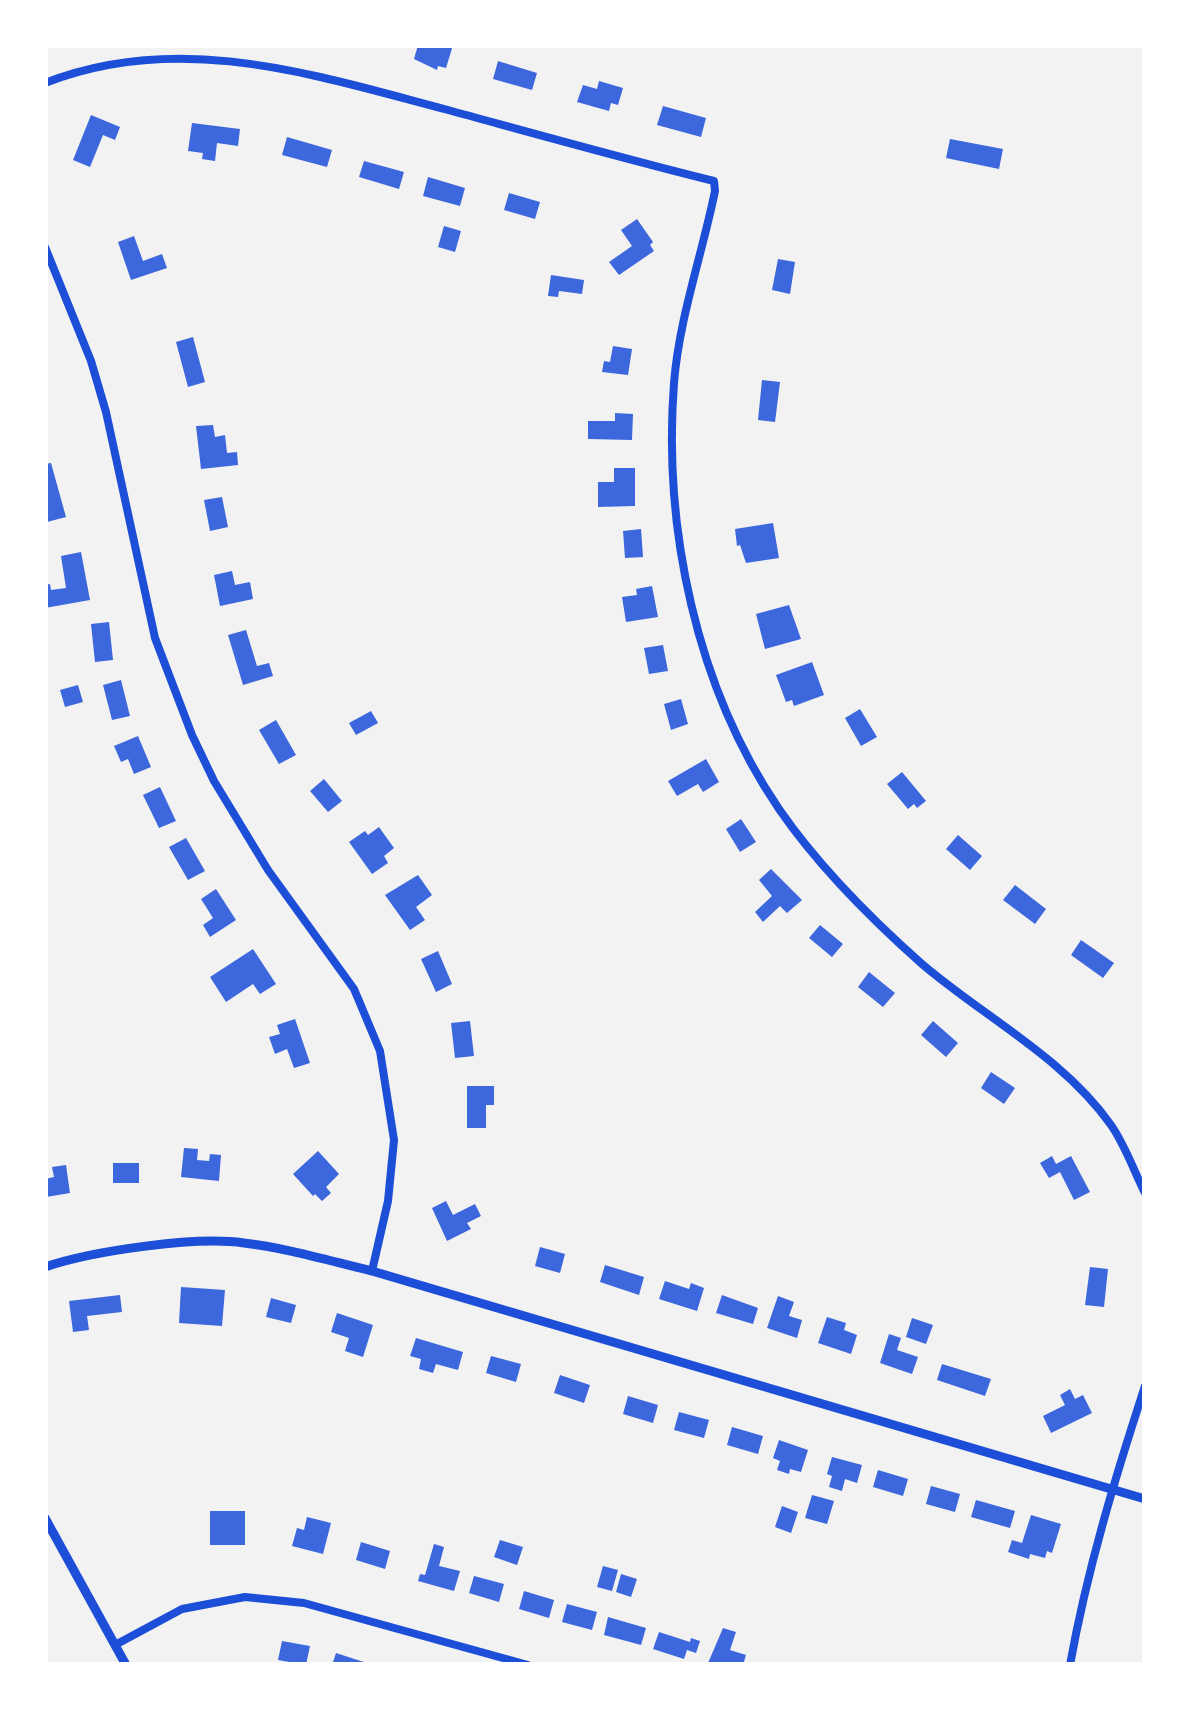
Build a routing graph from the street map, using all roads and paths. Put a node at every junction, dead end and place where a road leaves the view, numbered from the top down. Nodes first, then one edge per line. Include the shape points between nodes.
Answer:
1 (45, 82) edge
2 (45, 247) edge
3 (1145, 1192) edge
4 (45, 1267) edge
5 (372, 1270) junction
6 (1145, 1386) edge
7 (1111, 1489) junction
8 (1145, 1499) edge
9 (45, 1518) edge
10 (115, 1646) junction
11 (126, 1665) edge
12 (528, 1665) edge
13 (1070, 1665) edge

1 - 3 street via 156,57 237,59 714,181 674,379 672,455 676,519 699,633 733,724 777,806 847,894 924,965 1069,1076 1113,1126
2 - 5 street via 91,361 155,638 192,735 268,870 354,989 380,1051 394,1140
4 - 5 street via 76,1256 242,1242
5 - 7 street
6 - 7 street
7 - 8 street
7 - 13 street
9 - 10 street
10 - 11 street
10 - 12 street via 182,1610 245,1598 304,1603

